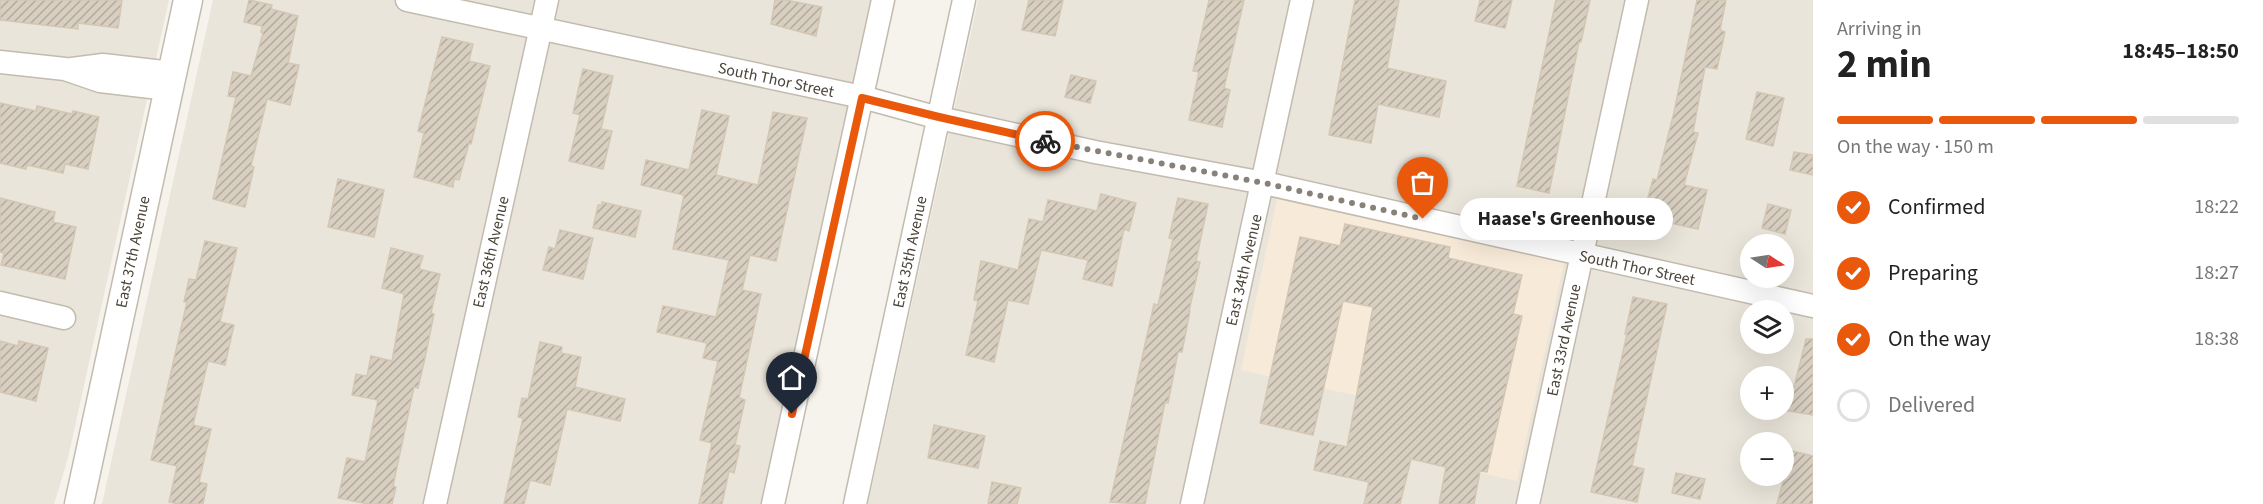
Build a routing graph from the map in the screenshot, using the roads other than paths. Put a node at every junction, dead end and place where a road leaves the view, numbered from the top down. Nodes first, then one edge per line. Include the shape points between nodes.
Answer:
1 (188, 0) edge
2 (407, 0) edge
3 (547, 0) edge
4 (883, 0) edge
5 (964, 0) edge
6 (1302, 0) edge
7 (1637, 0) edge
8 (541, 30) junction
9 (0, 62) edge
10 (170, 81) junction
11 (862, 98) junction
12 (939, 117) junction
13 (1264, 183) junction
14 (1583, 256) junction
15 (0, 303) edge
16 (1813, 306) edge
17 (64, 318) dead end
18 (79, 504) edge
19 (435, 504) edge
20 (773, 504) edge
21 (855, 504) edge
22 (1192, 504) edge
23 (1528, 504) edge

1 - 10 street, East 37th Avenue
2 - 8 street, South Thor Street
3 - 8 street, East 36th Avenue
4 - 11 street
5 - 12 street, East 35th Avenue
6 - 13 street, East 34th Avenue
7 - 14 street, East 33rd Avenue
8 - 11 street, South Thor Street
8 - 19 street, East 36th Avenue
9 - 10 street via 65,69 103,65
10 - 18 street, East 37th Avenue
11 - 12 street, South Thor Street
11 - 20 street
12 - 13 street, South Thor Street via 1095,152
12 - 21 street, East 35th Avenue
13 - 14 street, South Thor Street
13 - 22 street, East 34th Avenue
14 - 16 street, South Thor Street
14 - 23 street, East 33rd Avenue
15 - 17 street

